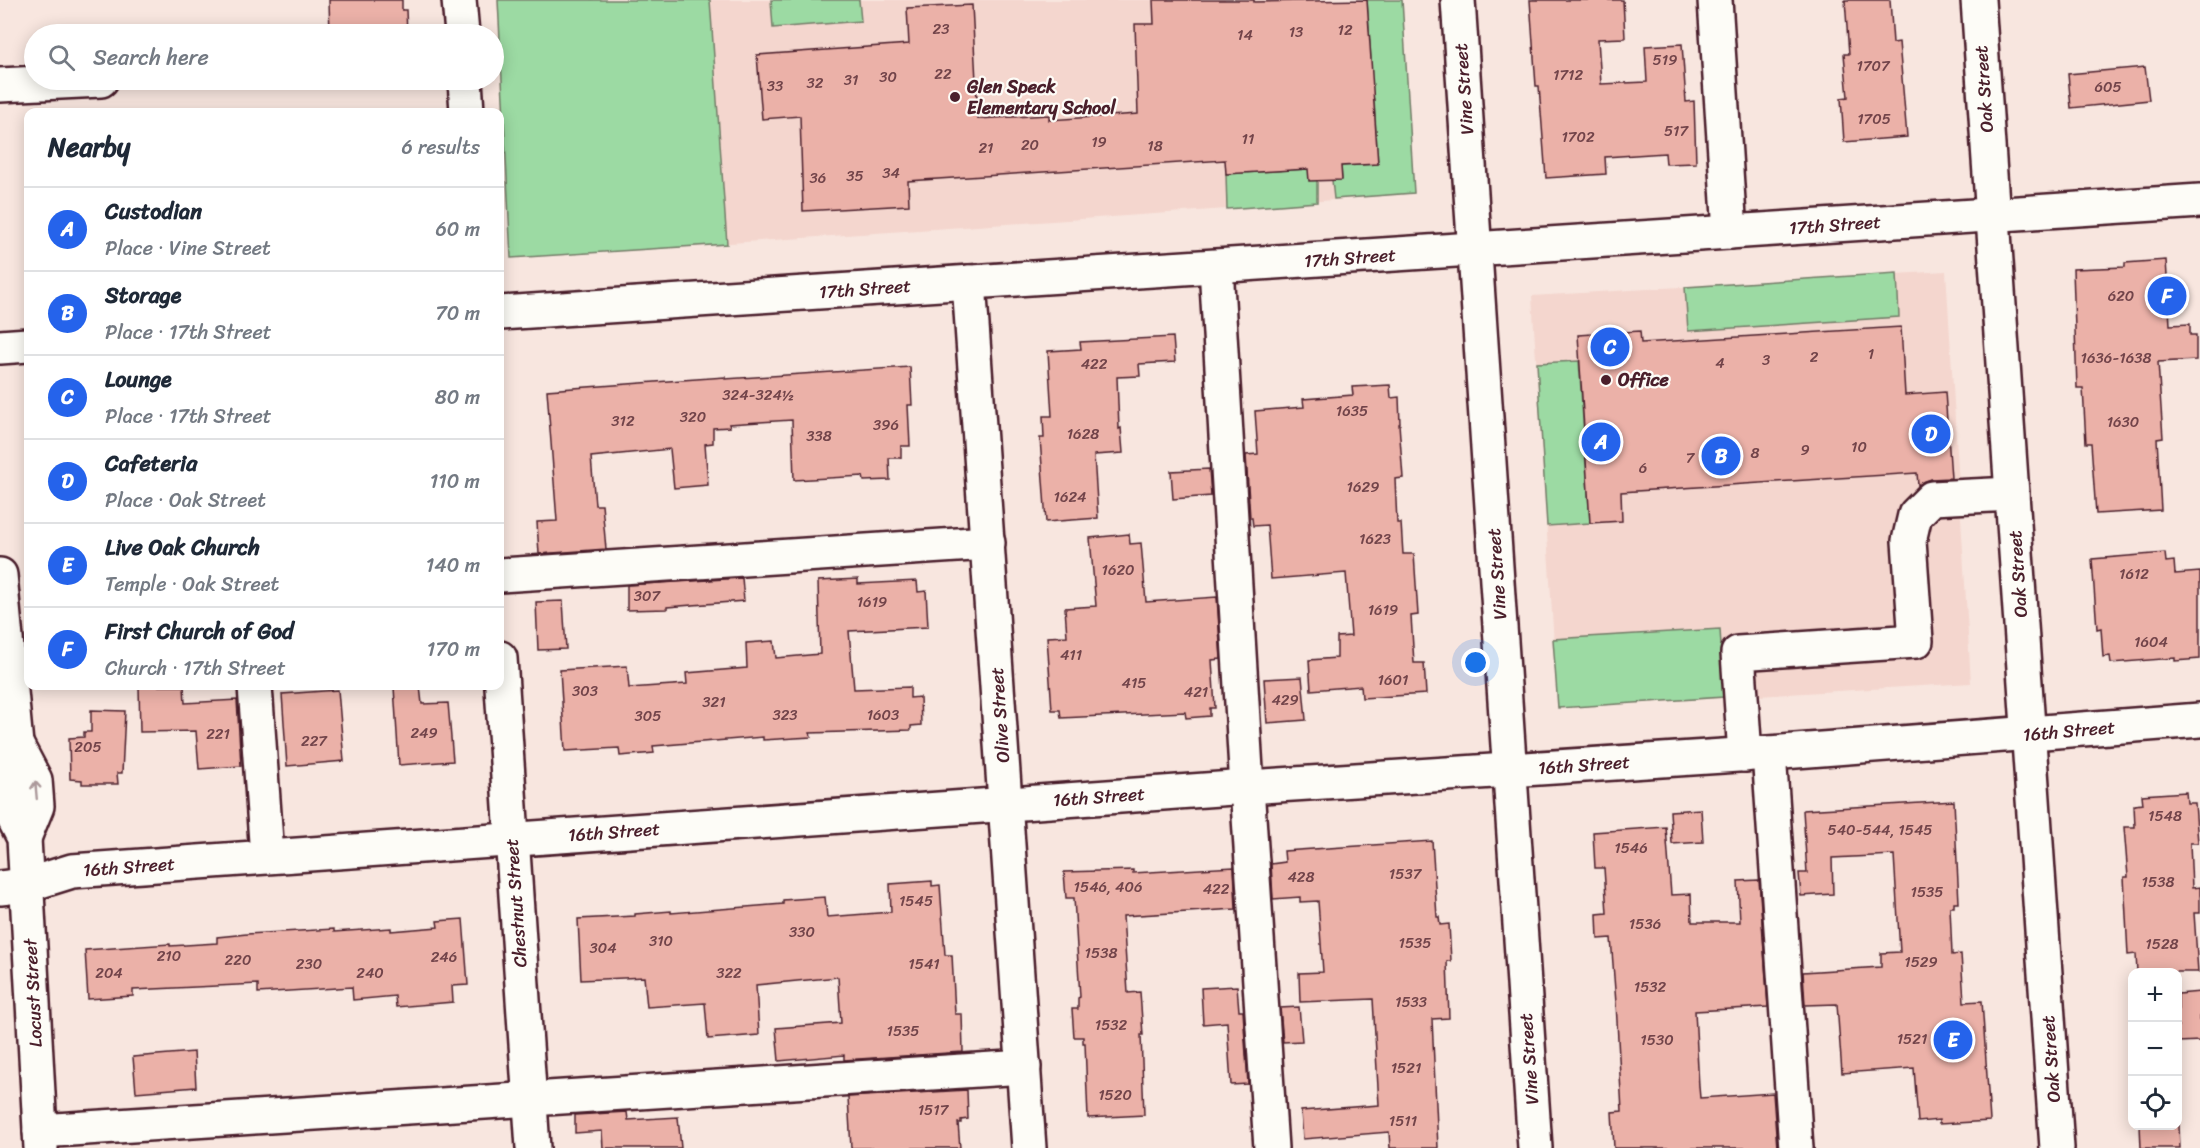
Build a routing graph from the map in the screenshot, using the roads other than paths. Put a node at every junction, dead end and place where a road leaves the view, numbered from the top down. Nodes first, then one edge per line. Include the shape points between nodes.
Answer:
1 (459, 0) edge
2 (1458, 0) edge
3 (1714, 0) edge
4 (1978, 0) edge
5 (461, 24) edge
6 (24, 84) edge
7 (0, 85) edge
8 (466, 90) edge
9 (467, 108) edge
10 (2200, 201) edge
11 (1992, 215) junction
12 (1730, 232) junction
13 (1475, 249) junction
14 (1216, 267) junction
15 (969, 282) junction
16 (504, 313) edge
17 (24, 345) edge
18 (0, 347) edge
19 (2012, 494) junction
20 (988, 543) junction
21 (0, 575) edge
22 (504, 575) edge
23 (1, 610) edge
24 (255, 690) edge
25 (502, 690) edge
26 (2200, 720) edge
27 (2029, 734) junction
28 (1757, 754) junction
29 (1510, 770) junction
30 (1247, 787) junction
31 (1006, 804) junction
32 (512, 840) junction
33 (267, 856) junction
34 (13, 887) edge
35 (1024, 1067) junction
36 (530, 1099) junction
37 (41, 1139) edge
38 (533, 1148) edge
39 (1029, 1148) edge
40 (1271, 1148) edge
41 (1535, 1148) edge
42 (1796, 1148) edge
43 (2057, 1148) edge

1 - 5 street
2 - 13 street, Vine Street
3 - 12 street
4 - 11 street, Oak Street
6 - 7 street
8 - 9 street
10 - 11 street, 17th Street
11 - 12 street, 17th Street
11 - 19 street, Oak Street
12 - 13 street, 17th Street
13 - 14 street, 17th Street
13 - 29 street, Vine Street
14 - 15 street, 17th Street
14 - 30 street
15 - 16 street, 17th Street
15 - 20 street, Olive Street
17 - 18 street
19 - 27 street, Oak Street
19 - 28 street via 1932,498 1915,515 1909,541 1916,641 1738,653
20 - 22 street
20 - 31 street, Olive Street
21 - 23 street, Locust Street
23 - 34 street, Locust Street via 16,744 35,780 37,806 24,838
24 - 33 street
25 - 32 street, Chestnut Street
26 - 27 street, 16th Street
27 - 28 street, 16th Street
27 - 43 street, Oak Street
28 - 29 street, 16th Street
28 - 42 street
29 - 30 street, 16th Street
29 - 41 street, Vine Street
30 - 31 street, 16th Street
30 - 40 street
31 - 32 street, 16th Street
31 - 35 street, Olive Street
32 - 33 street, 16th Street
32 - 36 street, Chestnut Street
33 - 34 street, 16th Street via 72,871
34 - 37 street, Locust Street
35 - 36 street
35 - 39 street, Olive Street
36 - 37 street
36 - 38 street, Chestnut Street

